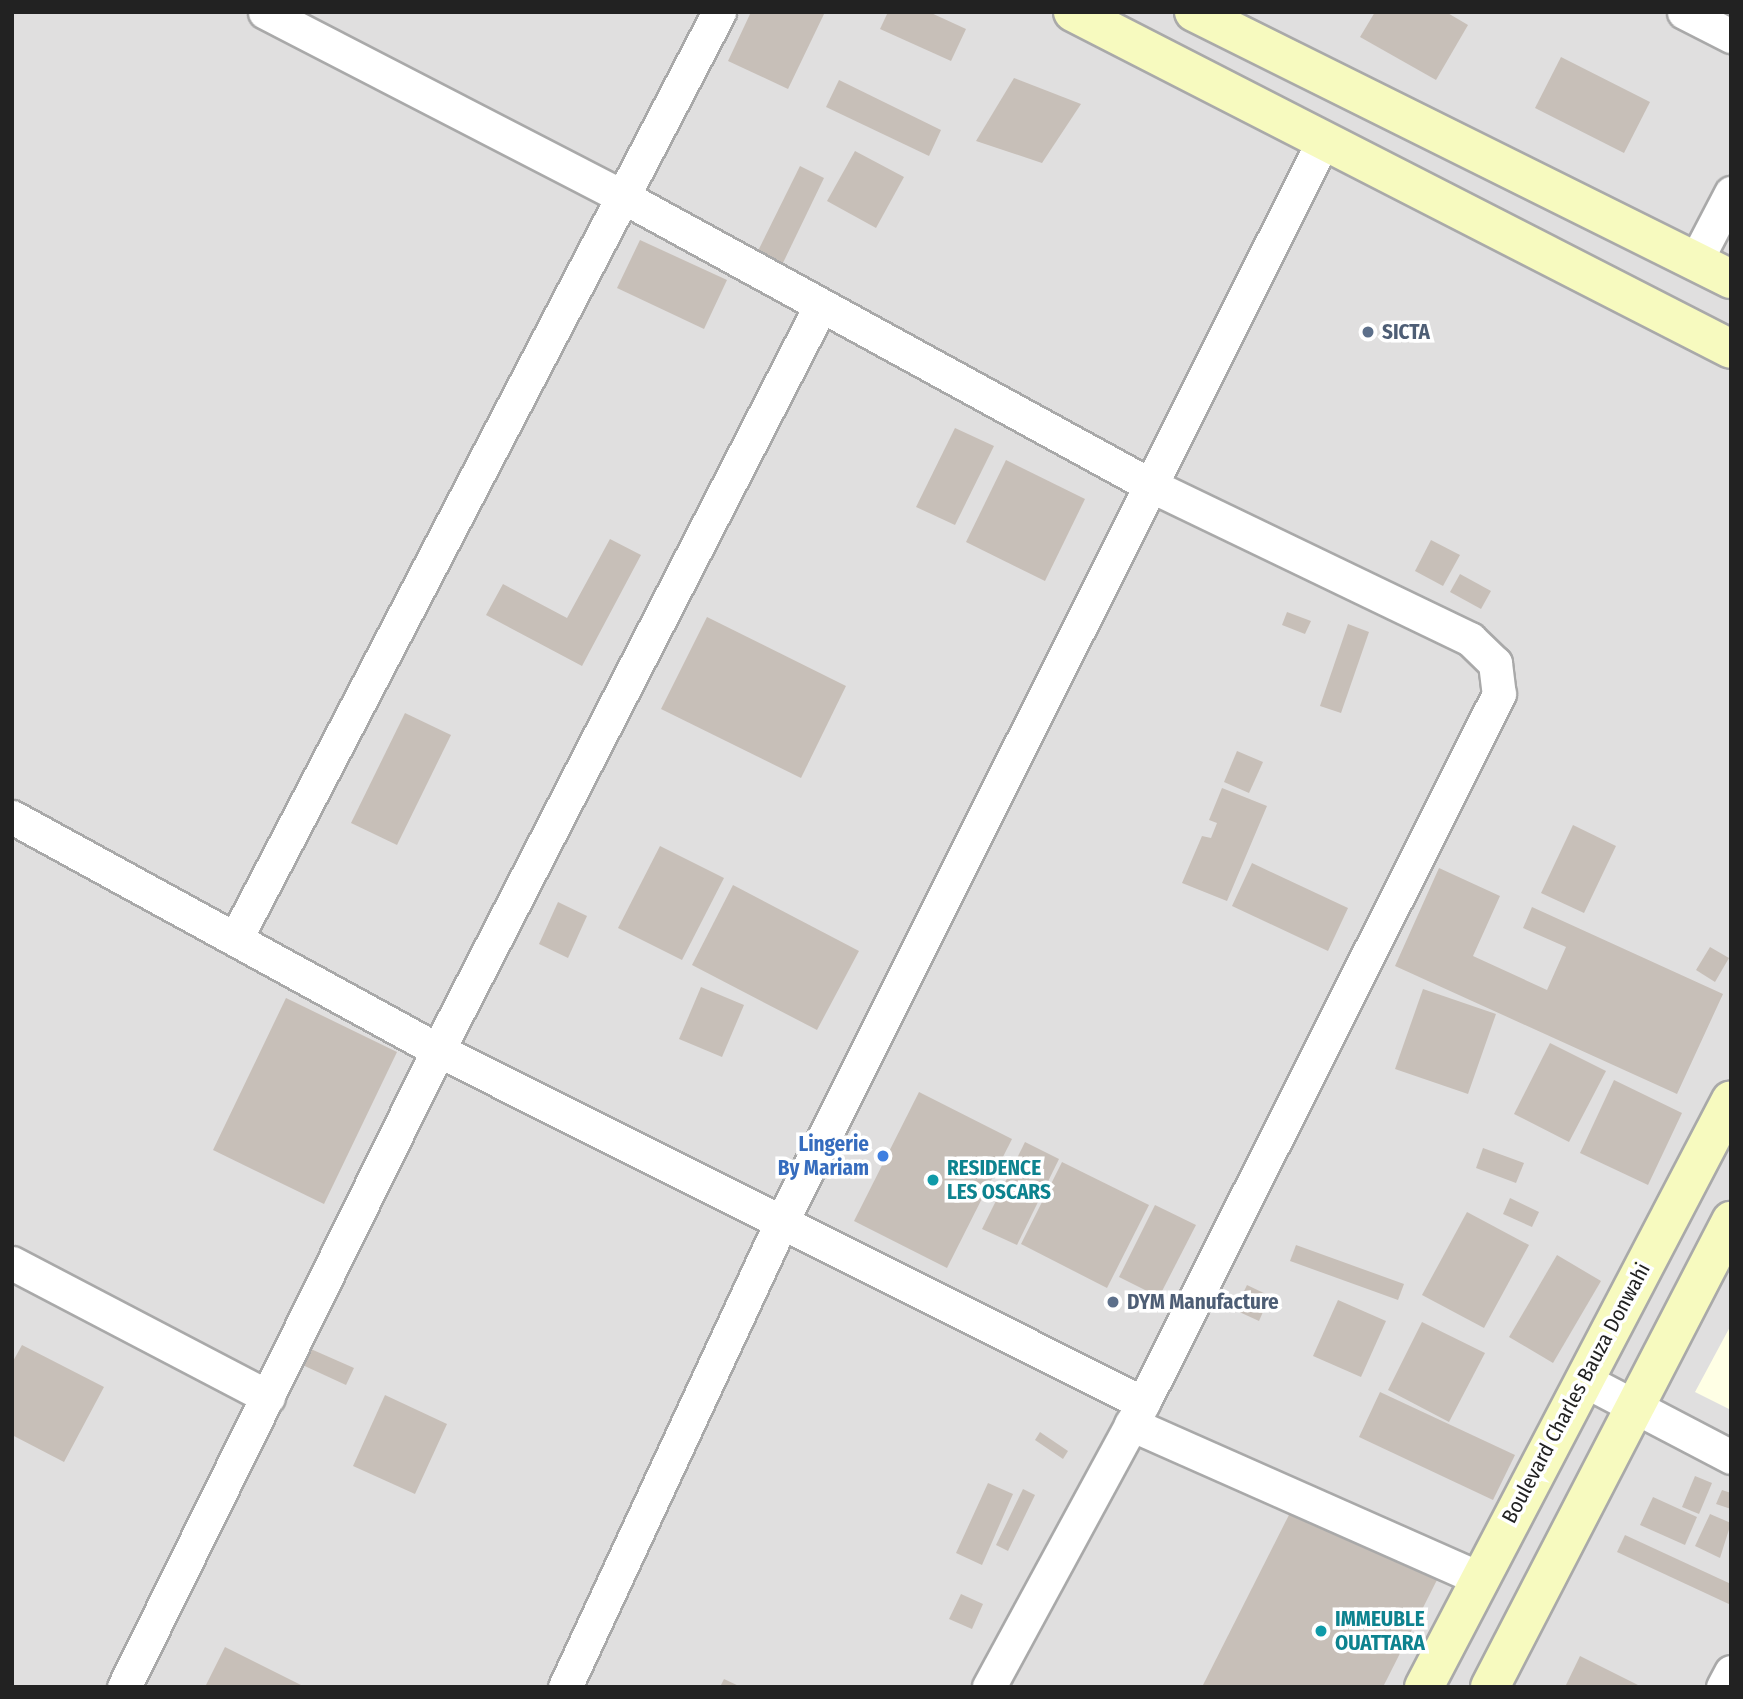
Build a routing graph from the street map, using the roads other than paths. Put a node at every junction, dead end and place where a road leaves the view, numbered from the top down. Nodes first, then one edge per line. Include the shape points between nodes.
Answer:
1 (265, 12) edge
2 (719, 12) edge
3 (1073, 12) edge
4 (1194, 12) edge
5 (1684, 12) edge
6 (1731, 36) edge
7 (1323, 141) junction
8 (1731, 193) edge
9 (620, 195) junction
10 (1695, 262) junction
11 (1731, 279) edge
12 (819, 309) junction
13 (1731, 349) edge
14 (1150, 485) junction
15 (12, 817) edge
16 (237, 936) junction
17 (439, 1050) junction
18 (1731, 1100) edge
19 (1731, 1221) edge
20 (781, 1223) junction
21 (12, 1264) edge
22 (1584, 1380) junction
23 (268, 1397) junction
24 (1635, 1408) junction
25 (1137, 1413) junction
26 (1731, 1457) edge
27 (1478, 1578) junction
28 (1731, 1672) edge
29 (124, 1687) edge
30 (565, 1687) edge
31 (989, 1687) edge
32 (1424, 1687) edge
33 (1490, 1687) edge
34 (1723, 1687) edge

1 - 9 street
2 - 9 street
3 - 7 main road
4 - 10 main road
5 - 6 street
7 - 13 main road
7 - 14 street
8 - 10 street
9 - 12 street
9 - 16 street
10 - 11 main road
12 - 14 street
12 - 17 street
14 - 20 street
14 - 25 street via 1470,639 1495,663 1499,694
15 - 16 street
16 - 17 street
17 - 20 street
17 - 23 street
18 - 22 main road, Boulevard Charles Bauza Donwahi
19 - 24 main road
20 - 25 street
20 - 30 street
21 - 23 street
22 - 24 street
22 - 27 main road, Boulevard Charles Bauza Donwahi
23 - 29 street
24 - 26 street
24 - 33 main road
25 - 27 street
25 - 31 street
27 - 32 main road, Boulevard Charles Bauza Donwahi
28 - 34 street

